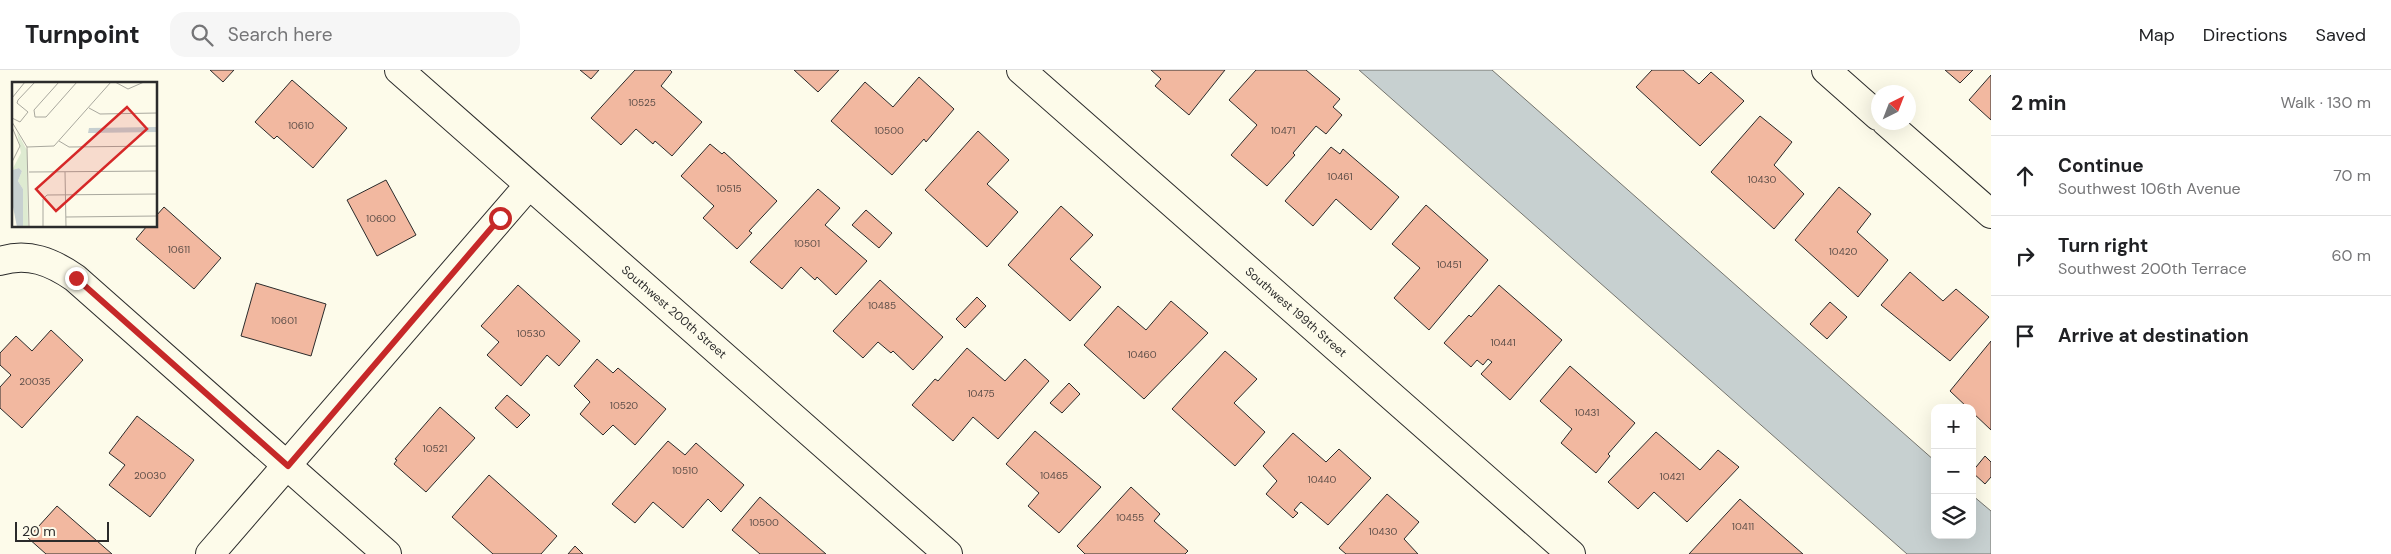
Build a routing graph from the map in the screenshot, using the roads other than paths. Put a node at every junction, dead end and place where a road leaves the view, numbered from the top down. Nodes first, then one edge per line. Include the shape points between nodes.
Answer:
1 (399, 70) edge
2 (1022, 70) edge
3 (1826, 70) edge
4 (1871, 110) edge
5 (1895, 130) edge
6 (529, 185) junction
7 (1991, 214) edge
8 (5, 259) edge
9 (288, 466) junction
10 (210, 554) edge
11 (387, 554) edge
12 (948, 554) edge
13 (1571, 554) edge

1 - 6 street, Southwest 200th Street
2 - 13 street, Southwest 199th Street
3 - 4 street
5 - 7 street
6 - 9 street
6 - 12 street, Southwest 200th Street
8 - 9 street via 26,256 44,260 76,278
9 - 10 street
9 - 11 street

